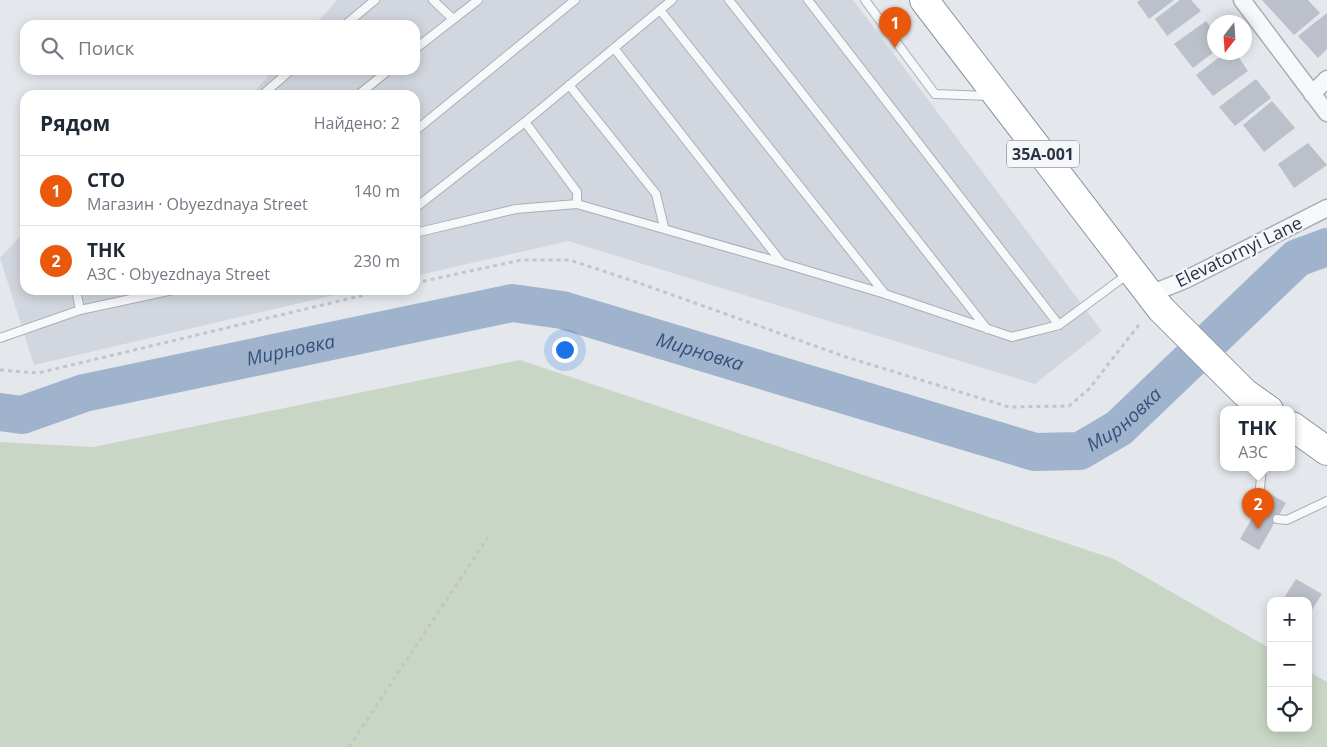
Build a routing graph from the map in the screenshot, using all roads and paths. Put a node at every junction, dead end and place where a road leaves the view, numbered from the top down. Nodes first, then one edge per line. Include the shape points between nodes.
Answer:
1 (375, 0) edge
2 (434, 0) edge
3 (478, 0) edge
4 (575, 0) edge
5 (672, 0) edge
6 (728, 0) edge
7 (808, 0) edge
8 (865, 0) edge
9 (924, 0) edge
10 (1242, 0) edge
11 (660, 10) junction
12 (453, 19) junction
13 (351, 20) edge
14 (420, 45) edge
15 (614, 48) junction
16 (286, 75) edge
17 (383, 75) edge
18 (1327, 79) edge
19 (569, 85) junction
20 (268, 90) edge
21 (364, 90) edge
22 (1312, 94) junction
23 (998, 97) junction
24 (1327, 113) edge
25 (525, 122) junction
26 (420, 127) edge
27 (420, 204) edge
28 (577, 204) junction
29 (1327, 208) edge
30 (664, 228) junction
31 (420, 232) edge
32 (782, 262) junction
33 (1132, 271) junction
34 (420, 282) edge
35 (886, 294) junction
36 (77, 295) edge
37 (134, 295) edge
38 (364, 295) edge
39 (1155, 302) junction
40 (80, 310) junction
41 (1059, 325) junction
42 (988, 329) junction
43 (0, 338) edge
44 (0, 370) edge
45 (1263, 406) edge
46 (1295, 428) edge
47 (1327, 451) edge
48 (1262, 471) edge
49 (1327, 501) edge
50 (1258, 507) dead end
51 (1277, 519) dead end
52 (490, 534) dead end
53 (349, 747) edge

1 - 13 lane
2 - 12 lane
3 - 12 lane
4 - 26 lane
5 - 11 lane
6 - 42 lane
7 - 41 lane
8 - 23 lane via 935,94
9 - 23 highway, 35А-001
10 - 22 street
11 - 15 lane
11 - 35 lane
12 - 14 lane
15 - 19 lane
15 - 32 lane
16 - 20 lane
17 - 21 lane
18 - 22 street
19 - 25 lane
19 - 30 lane via 656,194
22 - 24 street
23 - 33 highway, 35А-001
25 - 27 lane
25 - 28 lane via 577,192
28 - 30 lane
28 - 31 lane via 516,209
29 - 39 street, Elevatornyi Lane via 1185,280
30 - 32 lane
32 - 35 lane
33 - 39 highway, 35А-001
33 - 41 lane
34 - 39 path via 521,260 570,260 846,356 1009,407 1068,406 1088,389
35 - 42 lane
36 - 40 lane
37 - 40 lane
38 - 44 path via 38,373
39 - 45 highway, 35А-001 via 1245,393
40 - 43 lane
41 - 42 lane via 1012,337
46 - 47 highway
48 - 50 lane
49 - 51 lane via 1287,520
52 - 53 path

